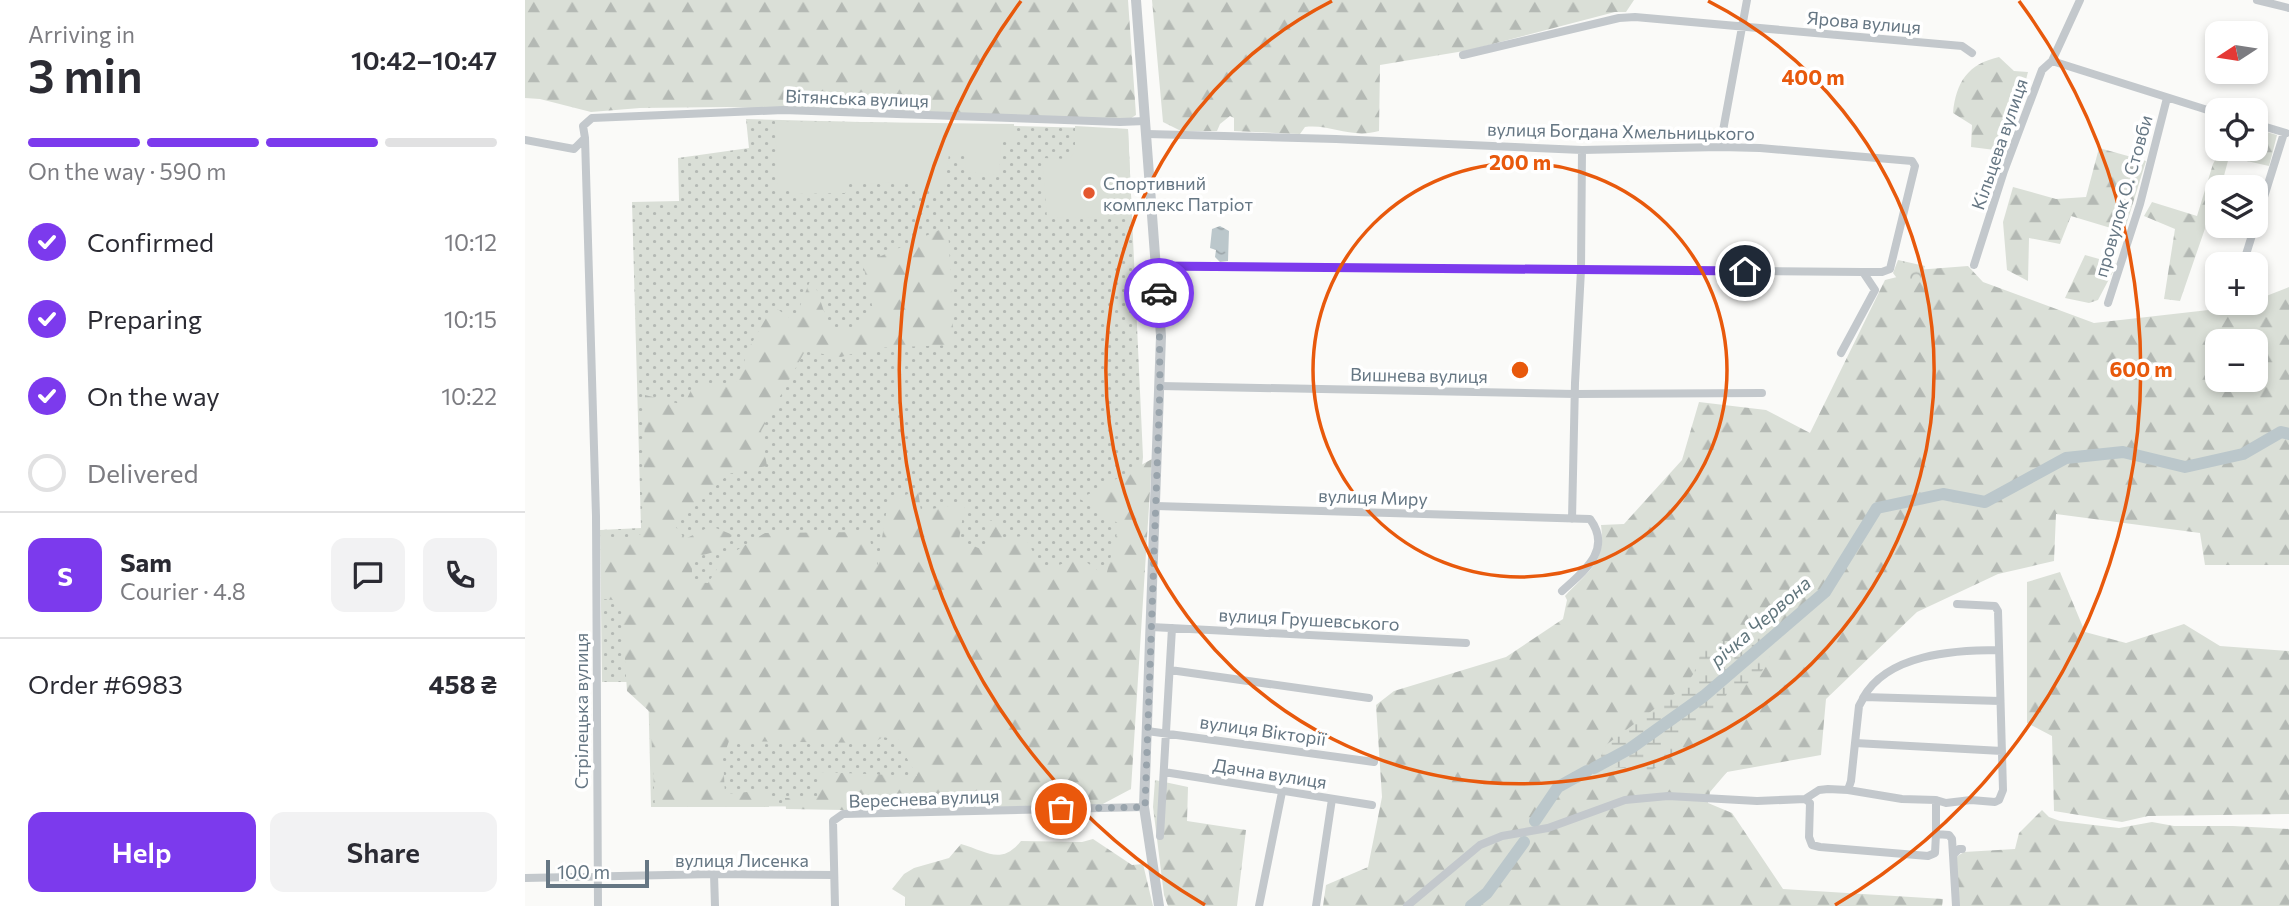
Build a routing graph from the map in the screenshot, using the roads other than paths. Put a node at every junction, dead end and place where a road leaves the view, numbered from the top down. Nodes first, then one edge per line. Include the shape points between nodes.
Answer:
1 (1136, 0) edge
2 (1747, 0) edge
3 (2080, 0) edge
4 (2257, 0) edge
5 (2289, 8) edge
6 (1742, 26) junction
7 (1972, 53) dead end
8 (1463, 55) dead end
9 (2052, 61) junction
10 (2167, 98) junction
11 (2205, 109) edge
12 (1145, 121) junction
13 (2268, 127) edge
14 (2287, 133) edge
15 (1147, 134) junction
16 (585, 138) junction
17 (525, 140) edge
18 (1720, 147) junction
19 (1582, 150) junction
20 (2247, 252) edge
21 (1974, 265) dead end
22 (1157, 266) junction
23 (1581, 270) junction
24 (1863, 272) junction
25 (2108, 303) dead end
26 (1841, 353) dead end
27 (1160, 386) junction
28 (1762, 393) dead end
29 (1575, 394) junction
30 (1156, 506) junction
31 (1572, 519) junction
32 (1562, 591) dead end
33 (1957, 604) dead end
34 (1151, 627) junction
35 (1172, 628) junction
36 (1466, 643) dead end
37 (1999, 650) junction
38 (1170, 670) junction
39 (1369, 698) dead end
40 (1861, 701) junction
41 (2000, 701) junction
42 (1147, 731) junction
43 (1166, 733) junction
44 (1855, 743) junction
45 (2002, 751) junction
46 (1374, 762) dead end
47 (1164, 772) junction
48 (1847, 790) junction
49 (1282, 792) junction
50 (1332, 799) junction
51 (1805, 799) junction
52 (1936, 800) junction
53 (1372, 805) dead end
54 (1145, 807) junction
55 (1936, 834) junction
56 (1160, 836) dead end
57 (1962, 849) dead end
58 (1954, 855) junction
59 (714, 874) junction
60 (834, 875) junction
61 (598, 877) junction
62 (525, 878) edge
63 (598, 906) edge
64 (715, 906) edge
65 (835, 906) edge
66 (1160, 906) edge
67 (1259, 906) edge
68 (1316, 906) edge
69 (1407, 906) edge
70 (1956, 906) edge

1 - 12 street
2 - 6 street
3 - 9 street, Кільцева вулиця
4 - 5 street
6 - 7 street, Ярова вулиця via 1962,46
6 - 8 street, Ярова вулиця via 1619,18
6 - 18 street
9 - 10 street
9 - 21 street, Кільцева вулиця via 2042,69 2023,117
10 - 11 street
10 - 25 street, провулок О. Стовби
12 - 15 street
12 - 16 street, Вітянська вулиця via 783,110 592,118 583,126
13 - 14 street
14 - 20 street
15 - 19 street, вулиця Богдана Хмельницького
15 - 22 street
16 - 17 street via 574,149
16 - 61 street, Стрілецька вулиця via 596,516
18 - 19 street, вулиця Богдана Хмельницького
18 - 24 street, вулиця Богдана Хмельницького via 1912,160 1915,166 1890,270
19 - 23 street
22 - 23 street
22 - 27 street
23 - 24 street
23 - 29 street
24 - 26 street via 1875,290
27 - 29 street, Вишнева вулиця
27 - 30 street
28 - 29 street, Вишнева вулиця
29 - 31 street
30 - 31 street, вулиця Миру
30 - 34 street
31 - 32 street, вулиця Миру via 1590,519 1599,545 1591,565
33 - 37 street via 1997,608
34 - 35 street, вулиця Грушевського
34 - 42 street
35 - 36 street, вулиця Грушевського
35 - 38 street
37 - 40 street via 1923,658 1879,678
37 - 41 street
38 - 39 street
38 - 43 street
40 - 41 street via 1870,696
40 - 44 street
41 - 45 street
42 - 43 street, вулиця Вікторії
42 - 54 street
43 - 46 street, вулиця Вікторії
43 - 47 street
44 - 45 street
44 - 48 street
45 - 52 street via 1999,800
47 - 49 street, Дачна вулиця
47 - 56 street
48 - 51 street via 1819,790
48 - 52 street
49 - 50 street, Дачна вулиця
49 - 67 street
50 - 53 street, Дачна вулиця
50 - 68 street
51 - 55 street via 1810,803 1809,837 1812,845 1819,847 1928,856 1935,853
51 - 69 street via 1668,796 1625,800 1548,828 1502,836 1481,845
52 - 55 street
54 - 60 street, Вереснева вулиця via 843,814 833,821
54 - 66 street
55 - 58 street via 1949,835
57 - 58 street
58 - 70 street
59 - 60 street, вулиця Лисенка
59 - 61 street, вулиця Лисенка
59 - 64 street
60 - 65 street, Вереснева вулиця
61 - 62 street, вулиця Лисенка
61 - 63 street, Стрілецька вулиця

